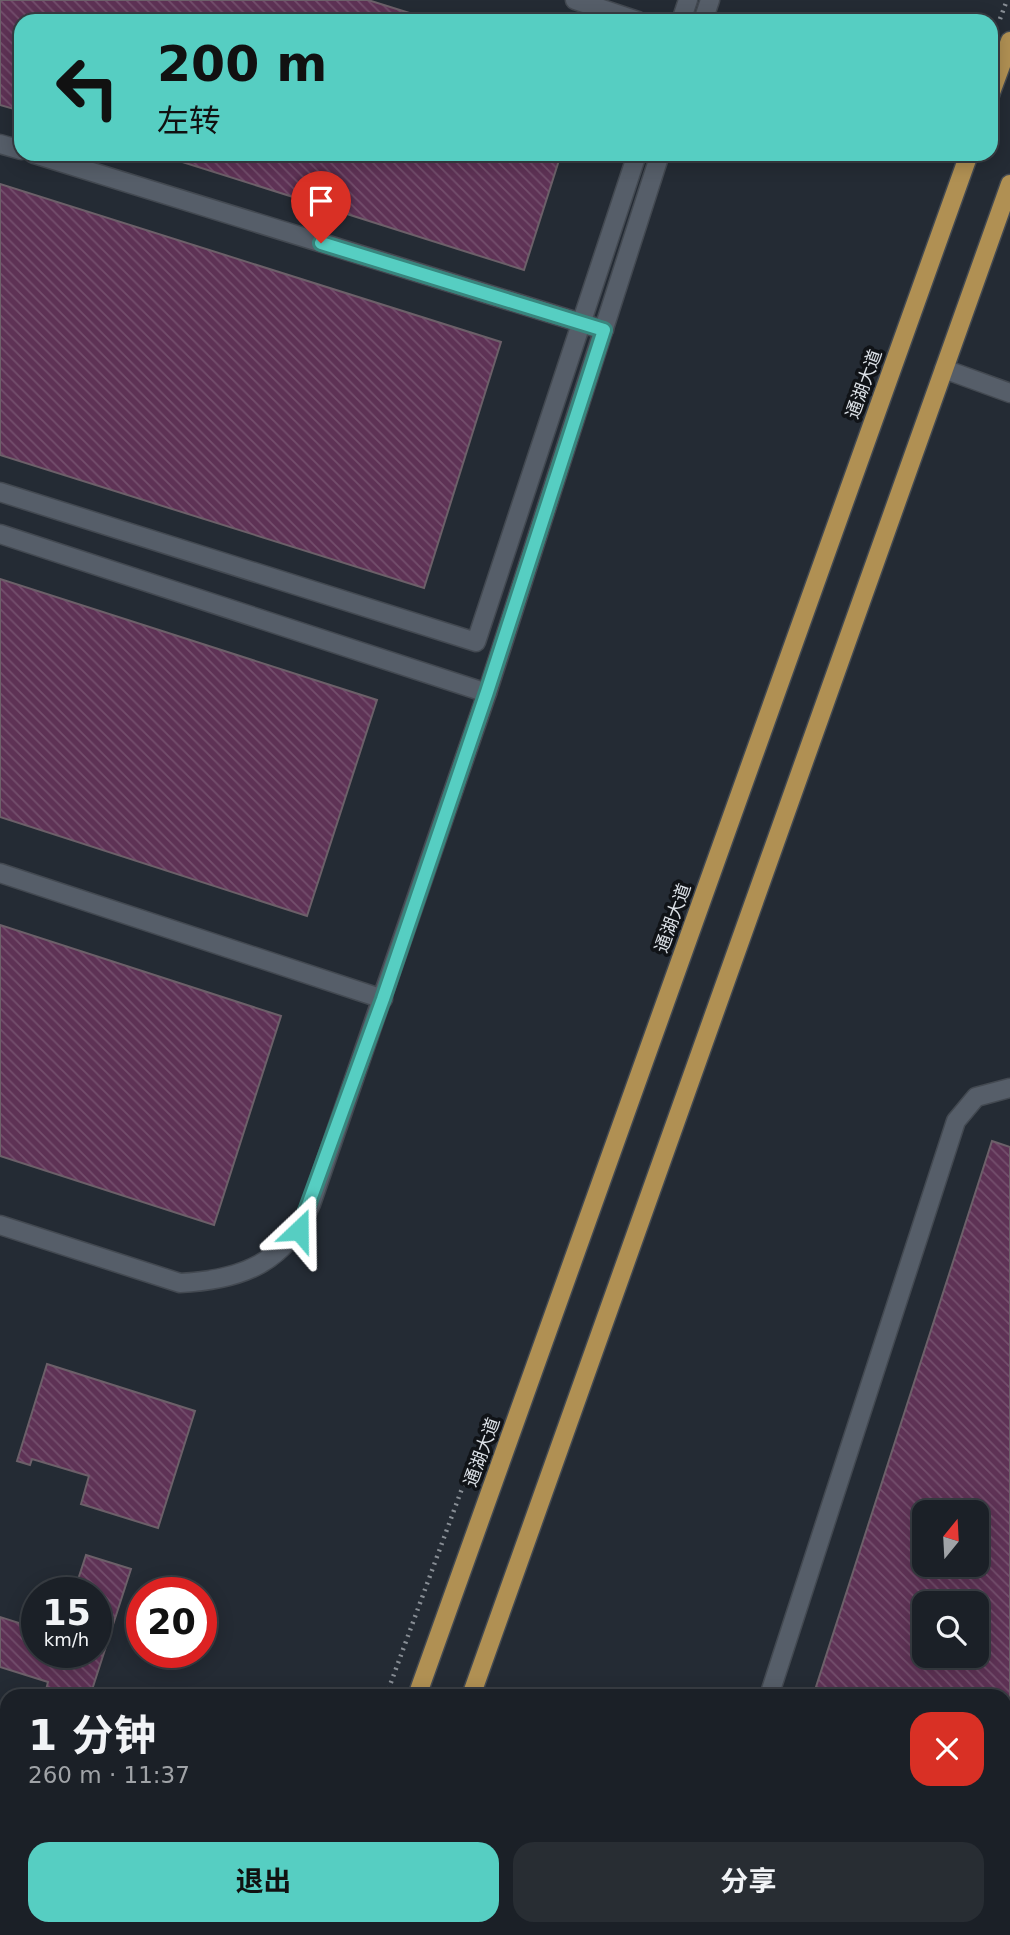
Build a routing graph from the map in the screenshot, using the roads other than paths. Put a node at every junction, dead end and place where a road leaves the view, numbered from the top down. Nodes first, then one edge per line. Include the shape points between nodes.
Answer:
1 (575, 0) edge
2 (617, 14) edge
3 (1010, 41) edge
4 (998, 73) edge
5 (57, 161) edge
6 (636, 161) edge
7 (658, 161) edge
8 (966, 161) edge
9 (1010, 184) edge
10 (582, 324) junction
11 (604, 330) junction
12 (944, 369) junction
13 (1010, 393) edge
14 (0, 492) edge
15 (0, 534) edge
16 (476, 642) junction
17 (501, 652) junction
18 (487, 692) junction
19 (0, 873) edge
20 (383, 999) junction
21 (1010, 1088) edge
22 (1, 1230) edge
23 (420, 1689) edge
24 (473, 1689) edge
25 (771, 1689) edge

1 - 2 lane
3 - 4 main road
5 - 10 lane
6 - 10 lane
7 - 11 lane
8 - 23 main road, 通湖大道
9 - 12 main road
10 - 11 lane
10 - 16 lane
11 - 17 lane
12 - 13 lane
12 - 24 main road
14 - 16 lane
15 - 18 lane
16 - 17 lane
17 - 18 lane
18 - 20 lane
19 - 20 lane
20 - 22 lane via 299,1230 279,1252 257,1266 209,1282 180,1283
21 - 25 lane via 975,1097 956,1121

